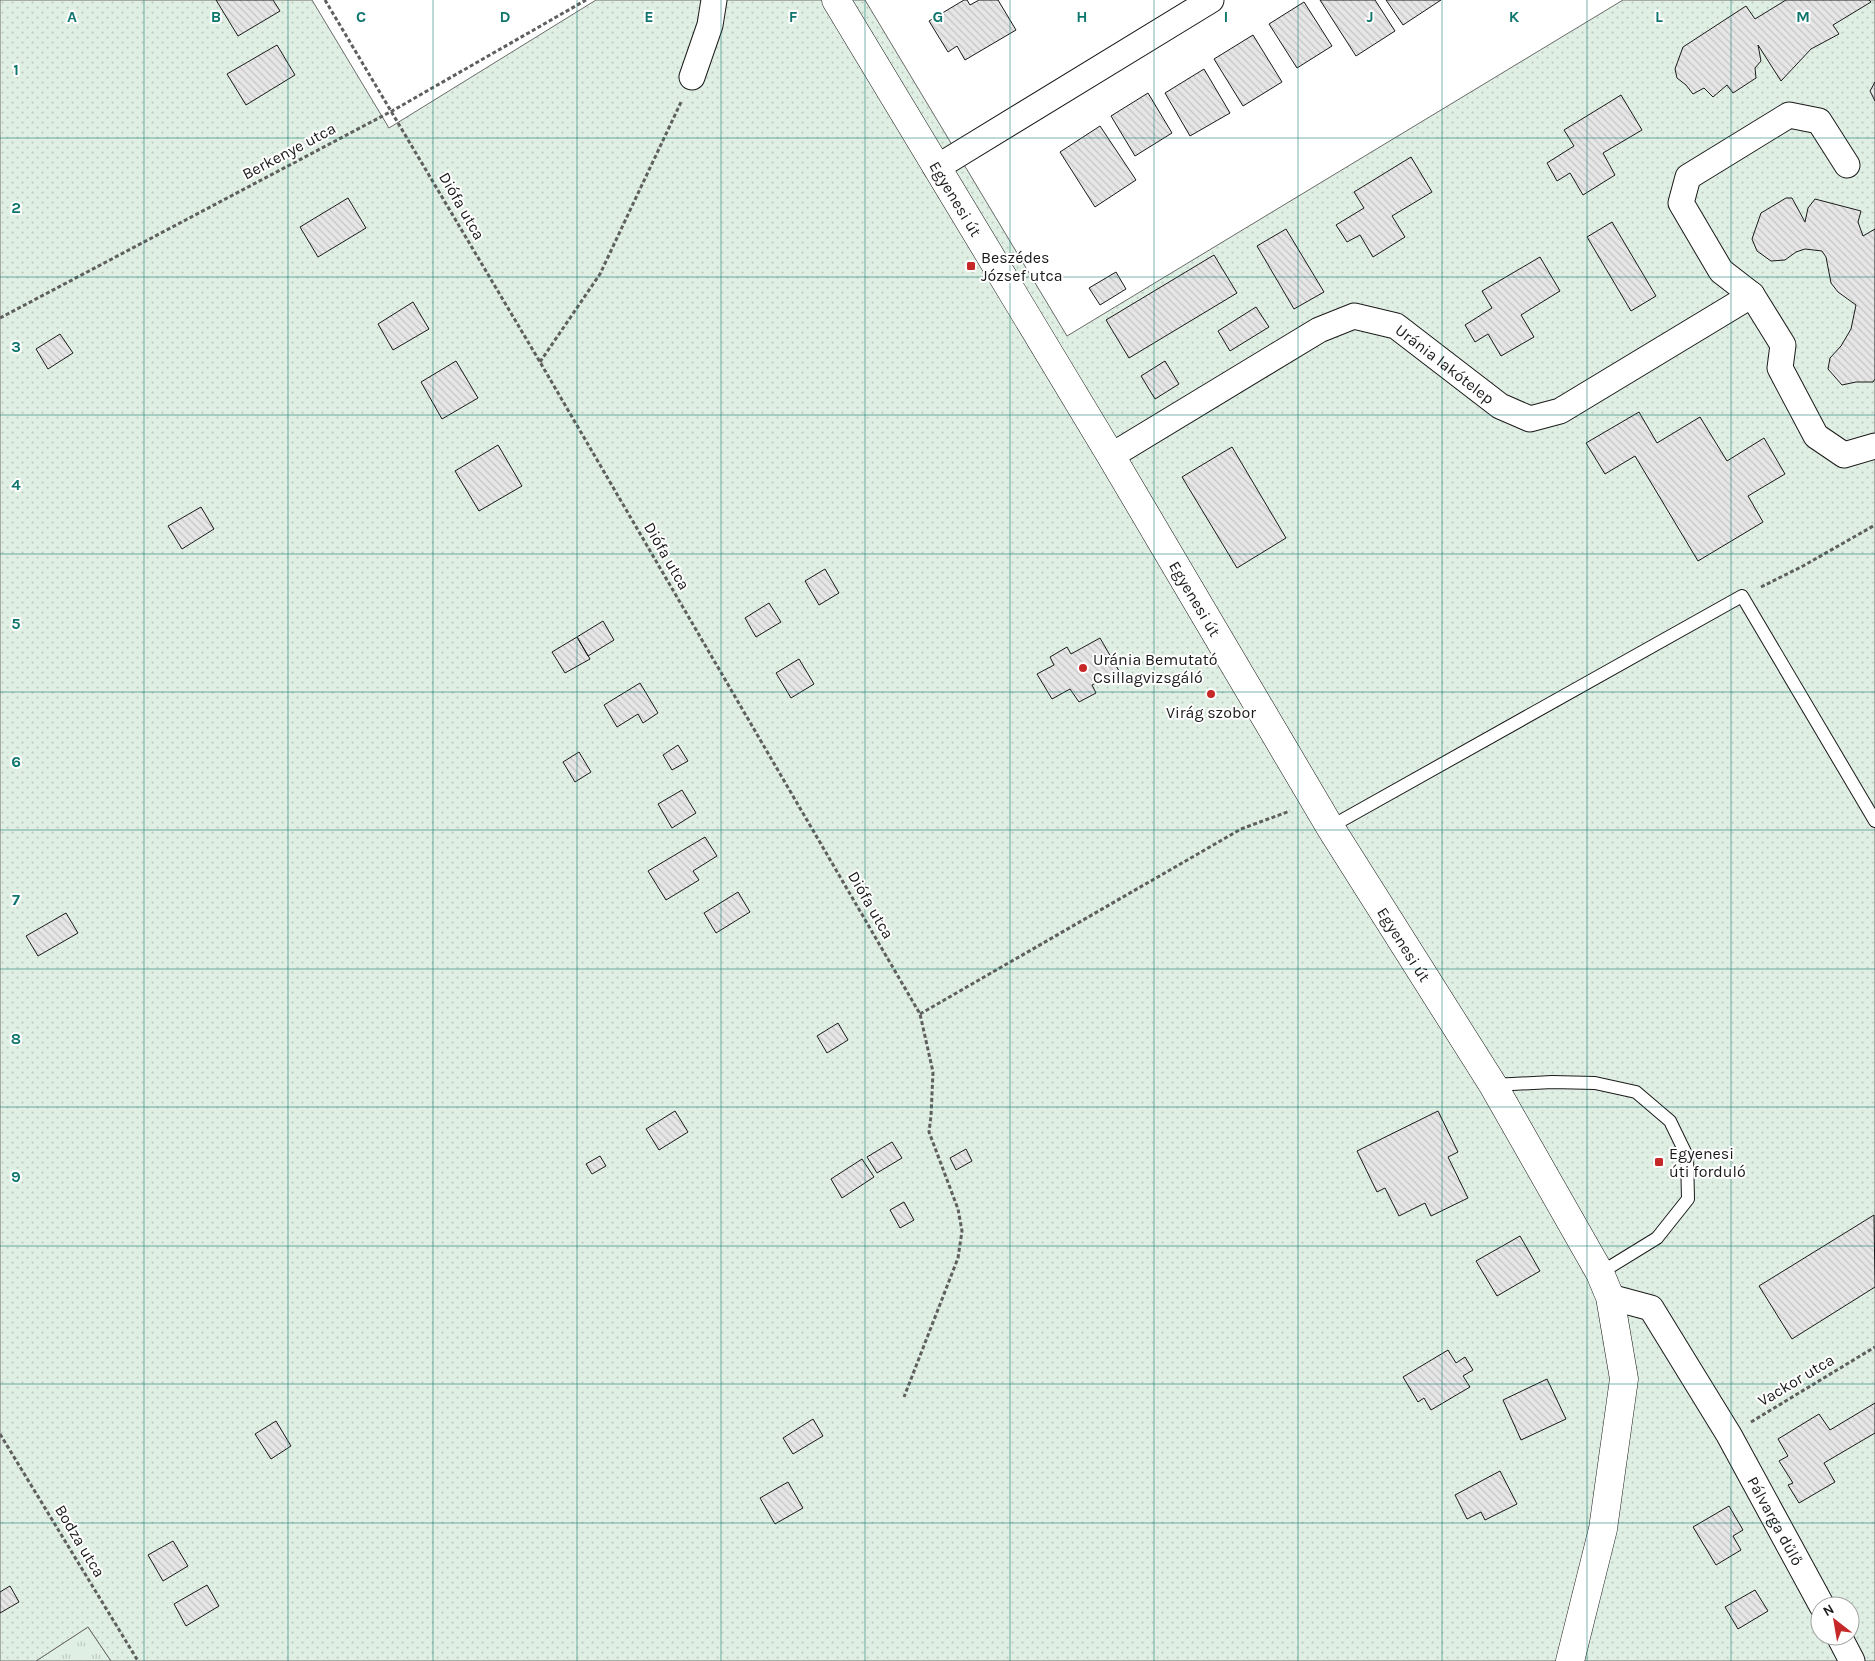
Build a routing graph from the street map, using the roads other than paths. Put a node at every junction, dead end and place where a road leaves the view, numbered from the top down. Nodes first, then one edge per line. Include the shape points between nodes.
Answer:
1 (714, 0) edge
2 (836, 0) edge
3 (1210, 0) edge
4 (692, 76) road end
5 (1846, 165) dead end
6 (936, 168) junction
7 (1752, 295) junction
8 (1875, 446) edge
9 (1111, 456) junction
10 (1875, 821) edge
11 (1330, 827) junction
12 (1493, 1085) junction
13 (1605, 1285) junction
14 (1817, 1596) edge
15 (1844, 1646) edge
16 (1570, 1661) edge
17 (1852, 1661) edge

1 - 4 street via 710,25
2 - 6 street, Egyenesi út
3 - 6 street
5 - 7 street via 1819,121 1789,115 1688,177 1681,203 1721,271
6 - 9 street, Egyenesi út
7 - 8 street via 1783,344 1780,368 1816,436 1844,455
7 - 9 street, Uránia lakótelep via 1560,411 1530,418 1500,406 1396,326 1354,316 1318,330
9 - 11 street, Egyenesi út
10 - 11 lane via 1742,596
11 - 12 street, Egyenesi út
12 - 13 street, Egyenesi út
12 - 13 lane via 1595,1083 1636,1092 1670,1121 1687,1156 1688,1199 1657,1238
13 - 14 street, Pálvarga dűlő via 1651,1308 1730,1435
13 - 16 street, Egyenesi út via 1624,1379 1603,1529
15 - 17 street

